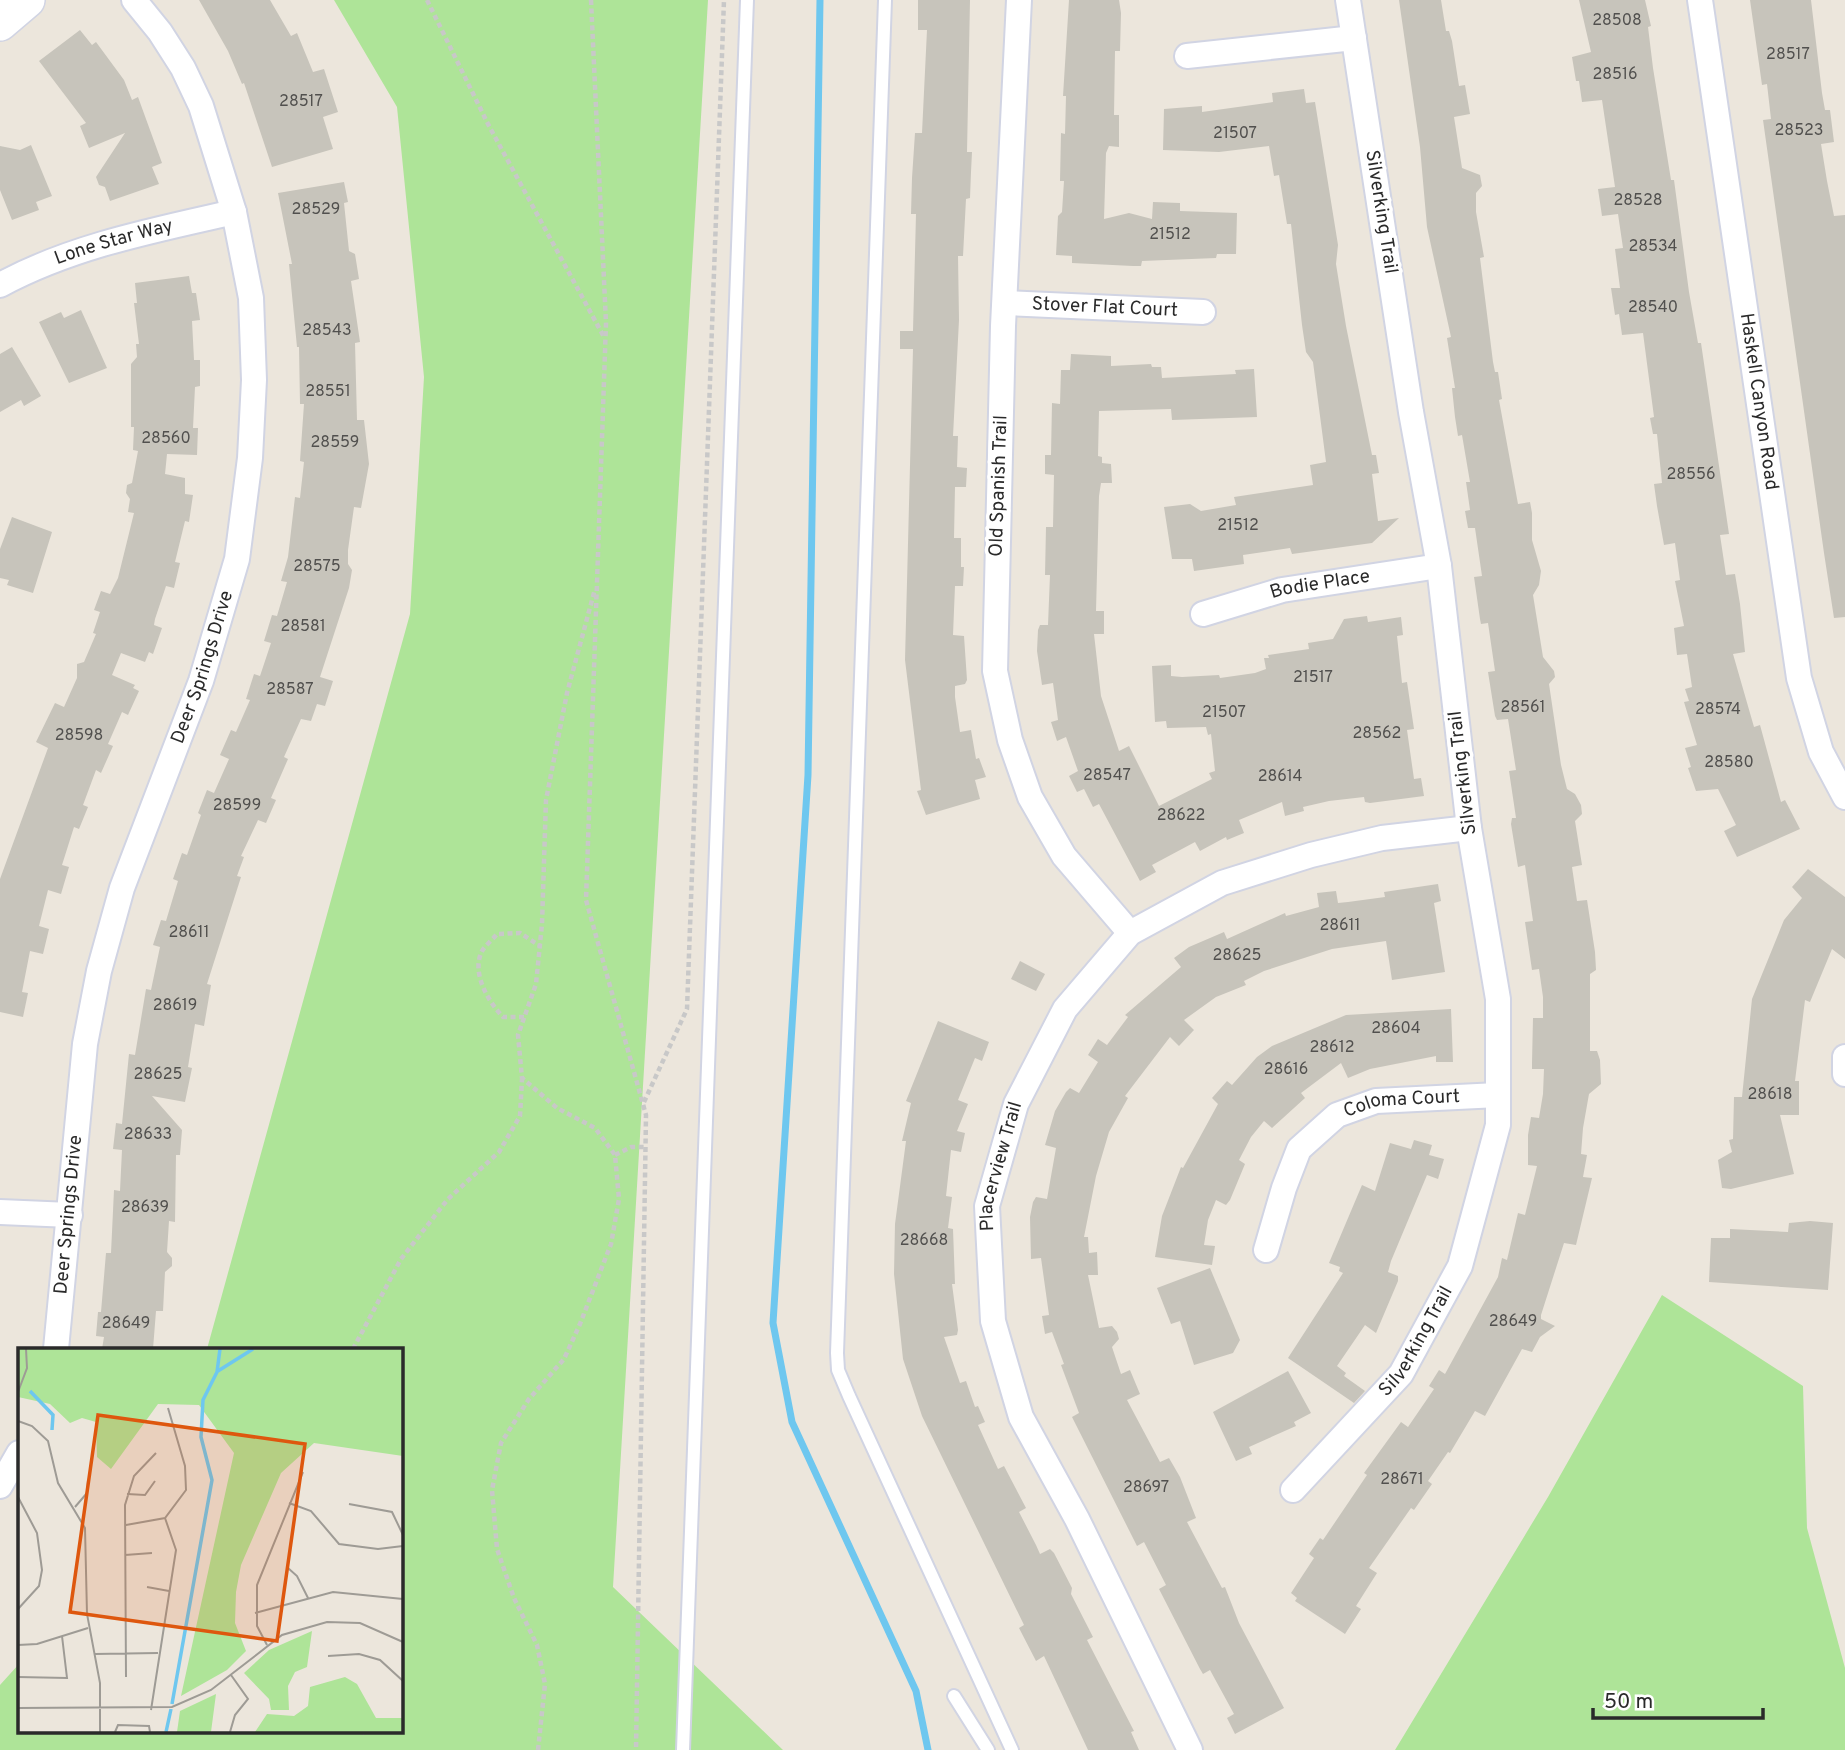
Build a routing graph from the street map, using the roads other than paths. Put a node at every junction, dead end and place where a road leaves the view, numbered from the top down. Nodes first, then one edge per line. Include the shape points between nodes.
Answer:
1 (27, 0) edge
2 (134, 0) edge
3 (747, 0) edge
4 (886, 0) edge
5 (1019, 0) edge
6 (1349, 0) edge
7 (1700, 0) edge
8 (0, 23) edge
9 (1354, 38) junction
10 (1186, 56) dead end
11 (234, 212) junction
12 (0, 285) edge
13 (1005, 303) junction
14 (1203, 313) dead end
15 (1439, 566) junction
16 (1203, 614) dead end
17 (1845, 797) edge
18 (1469, 828) junction
19 (1129, 933) junction
20 (1845, 1057) edge
21 (1845, 1074) edge
22 (1498, 1095) junction
23 (0, 1212) edge
24 (70, 1215) junction
25 (1266, 1250) dead end
26 (56, 1348) edge
27 (18, 1455) edge
28 (0, 1486) edge
29 (1293, 1490) dead end
30 (954, 1696) dead end
31 (683, 1750) edge
32 (988, 1750) edge
33 (1012, 1750) edge
34 (1190, 1750) edge

1 - 8 main road
2 - 11 street, Deer Springs Drive via 183,68 201,106
3 - 31 lane
4 - 33 lane via 838,1370
5 - 13 street, Old Spanish Trail
6 - 9 street, Silverking Trail
7 - 17 street, Haskell Canyon Road via 1799,678 1821,752
9 - 10 street
9 - 15 street, Silverking Trail
11 - 12 street, Lone Star Way via 117,239
11 - 24 street, Deer Springs Drive via 251,298 254,380 237,559 201,681 122,888 99,971 85,1044
13 - 14 street, Stover Flat Court
13 - 19 street, Old Spanish Trail via 995,671 1010,740 1030,797 1063,856
15 - 16 street, Bodie Place via 1282,590
15 - 18 street, Silverking Trail
18 - 19 street, Placerview Trail via 1382,838 1311,855 1222,884
18 - 22 street, Silverking Trail via 1498,999
19 - 34 street, Placerview Trail via 1065,1009 1016,1104 987,1206 993,1321 1021,1417 1077,1519
20 - 21 street
22 - 25 street, Coloma Court via 1376,1101 1337,1115 1300,1149
22 - 29 street, Silverking Trail via 1497,1125 1460,1266 1401,1374
23 - 24 street
24 - 26 street, Deer Springs Drive
27 - 28 street
30 - 32 lane

